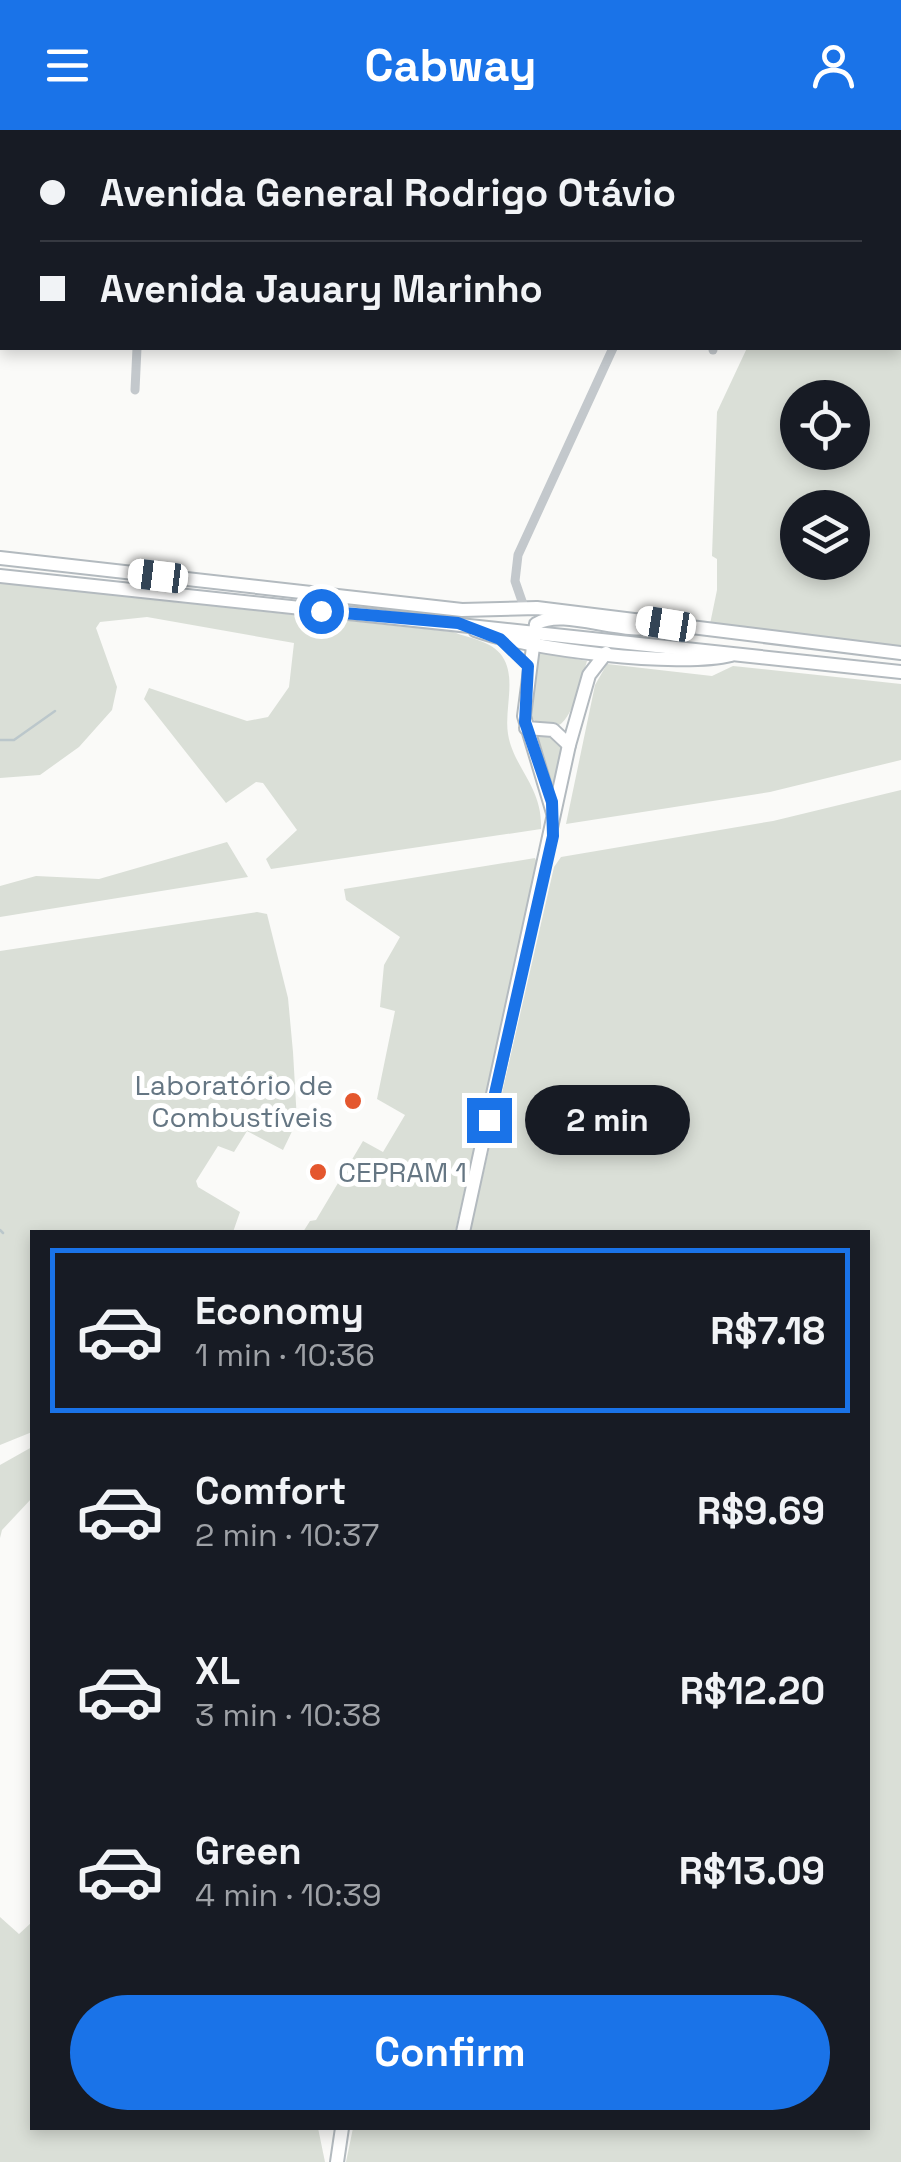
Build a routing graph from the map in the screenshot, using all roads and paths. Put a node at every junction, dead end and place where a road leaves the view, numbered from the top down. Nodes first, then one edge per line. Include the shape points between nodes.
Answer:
1 (137, 350) edge
2 (612, 350) edge
3 (135, 390) dead end
4 (0, 558) edge
5 (0, 576) edge
6 (524, 607) junction
7 (458, 623) junction
8 (666, 624) junction
9 (533, 637) junction
10 (500, 639) junction
11 (606, 652) junction
12 (901, 652) edge
13 (739, 653) junction
14 (528, 666) junction
15 (901, 672) edge
16 (575, 724) junction
17 (526, 728) junction
18 (553, 730) junction
19 (569, 745) junction
20 (553, 836) junction
21 (464, 1230) edge
22 (342, 2130) edge
23 (336, 2162) edge

1 - 3 street
2 - 6 street via 518,555 515,581
4 - 6 main road via 462,610
5 - 7 main road
6 - 8 main road
7 - 9 main road
7 - 10 main road
8 - 9 main road via 638,631 543,620
8 - 12 main road
9 - 10 main road
9 - 11 main road
9 - 13 main road
9 - 14 main road
10 - 14 main road
11 - 13 main road via 710,660
11 - 16 main road via 590,675
13 - 15 main road
14 - 17 main road
16 - 18 main road
16 - 19 main road
17 - 18 main road
17 - 20 main road via 552,802
18 - 19 main road
19 - 20 main road
20 - 21 main road
22 - 23 main road

